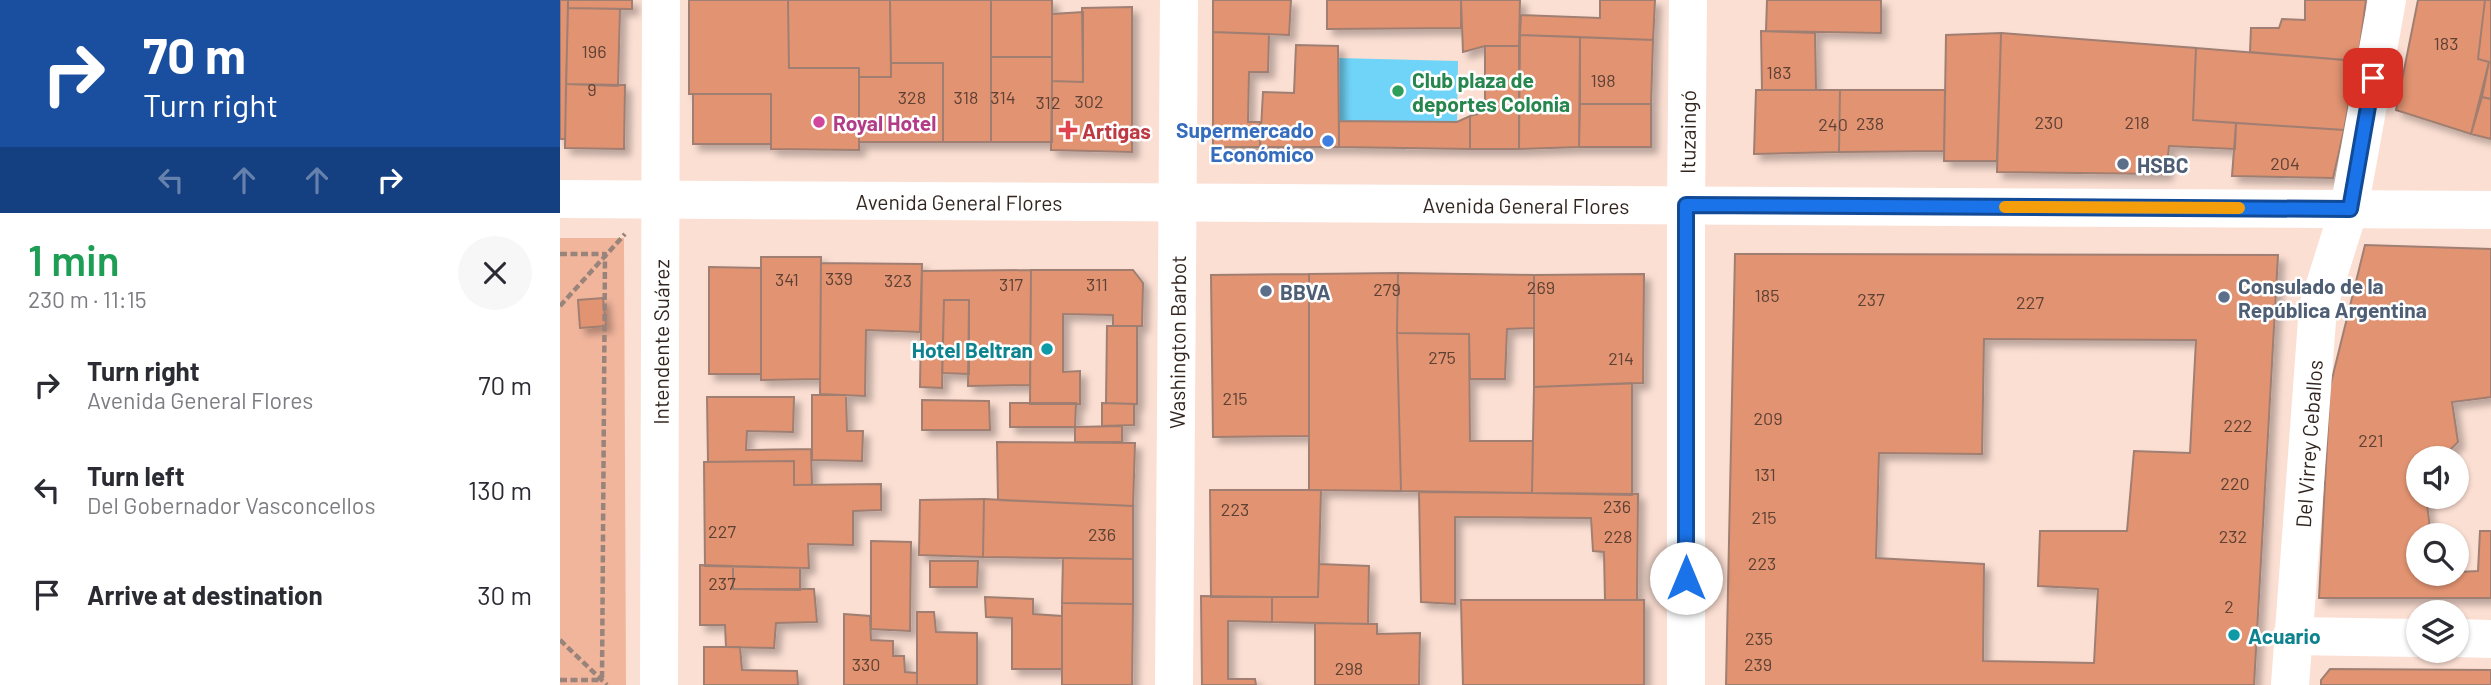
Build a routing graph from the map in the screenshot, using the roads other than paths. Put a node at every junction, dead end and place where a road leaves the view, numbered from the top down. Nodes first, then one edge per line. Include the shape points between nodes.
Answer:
1 (661, 0) edge
2 (1179, 0) edge
3 (1688, 0) edge
4 (2387, 0) edge
5 (560, 199) edge
6 (661, 199) junction
7 (1177, 202) junction
8 (1686, 205) junction
9 (2350, 209) junction
10 (2491, 210) edge
11 (2292, 636) junction
12 (2406, 638) edge
13 (2469, 638) edge
14 (2491, 639) edge
15 (659, 685) edge
16 (1174, 685) edge
17 (1686, 685) edge
18 (2290, 685) edge

1 - 6 street, Intendente Suárez
2 - 7 street, Washington Barbot
3 - 8 street, Ituzaingó
4 - 9 street, Del Virrey Ceballos
5 - 6 street, Avenida General Flores
6 - 7 street, Avenida General Flores
6 - 15 street, Intendente Suárez
7 - 8 street, Avenida General Flores
7 - 16 street, Washington Barbot
8 - 9 street, Avenida General Flores
8 - 17 street, Ituzaingó
9 - 10 street, Avenida General Flores
9 - 11 street, Del Virrey Ceballos via 2318,307
11 - 12 street
11 - 18 street, Del Virrey Ceballos
13 - 14 street

